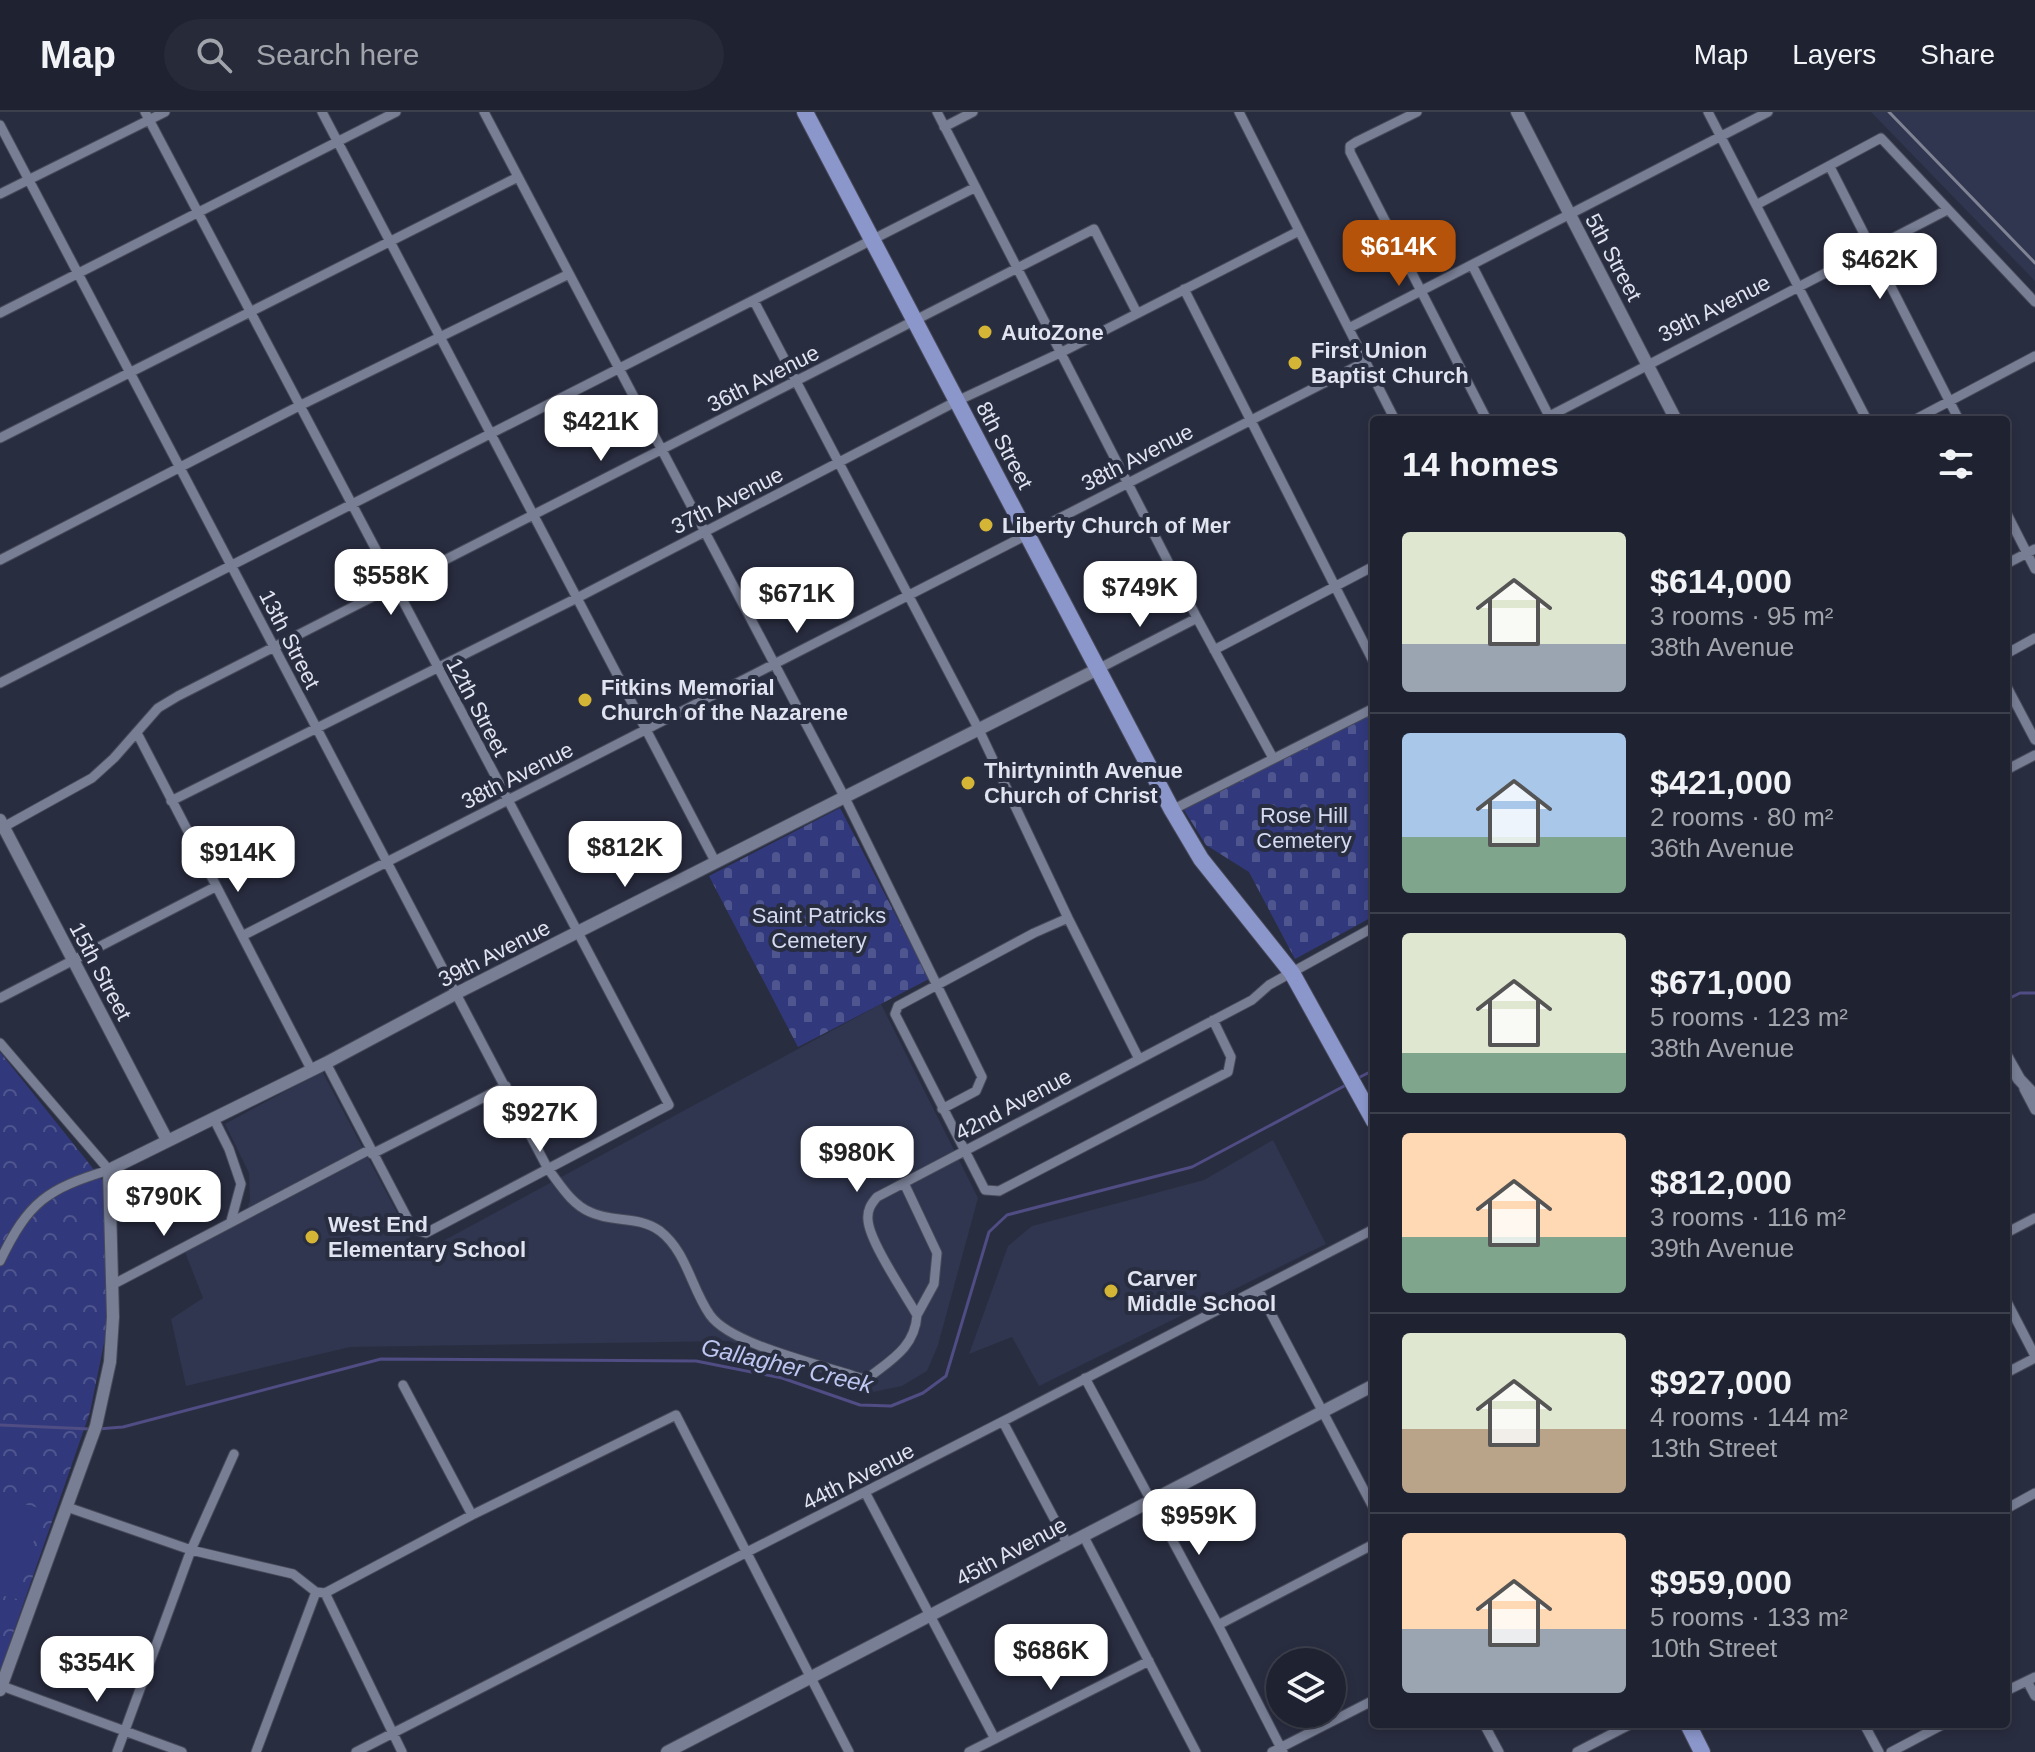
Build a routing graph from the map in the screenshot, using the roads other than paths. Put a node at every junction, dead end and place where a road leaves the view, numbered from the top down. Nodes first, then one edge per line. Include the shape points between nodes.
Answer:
1 (165, 112) edge
2 (322, 112) edge
3 (396, 112) edge
4 (484, 112) edge
5 (805, 112) edge
6 (937, 112) edge
7 (973, 112) edge
8 (1239, 112) edge
9 (1417, 112) edge
10 (1517, 112) edge
11 (1708, 112) edge
12 (1768, 112) edge
13 (147, 116) edge
14 (0, 125) edge
15 (944, 127) junction
16 (1721, 137) junction
17 (338, 142) junction
18 (1830, 167) junction
19 (518, 177) junction
20 (29, 180) junction
21 (974, 188) junction
22 (0, 194) edge
23 (1756, 205) junction
24 (1947, 210) junction
25 (198, 214) junction
26 (1569, 214) junction
27 (1299, 231) junction
28 (390, 241) junction
29 (873, 241) junction
30 (1871, 249) junction
31 (1472, 265) junction
32 (1018, 268) junction
33 (78, 274) junction
34 (569, 274) junction
35 (1799, 287) junction
36 (1184, 289) junction
37 (1420, 293) junction
38 (754, 301) junction
39 (2035, 302) edge
40 (0, 313) edge
41 (250, 313) junction
42 (1137, 313) junction
43 (915, 321) junction
44 (1349, 328) junction
45 (439, 335) junction
46 (1060, 353) junction
47 (2035, 356) edge
48 (1365, 362) junction
49 (1647, 364) junction
50 (619, 369) junction
51 (129, 372) junction
52 (795, 382) junction
53 (957, 401) junction
54 (1950, 402) junction
55 (299, 406) junction
56 (1393, 416) edge
57 (1485, 416) edge
58 (1545, 416) edge
59 (1550, 416) edge
60 (1674, 416) edge
61 (1865, 416) edge
62 (1922, 416) edge
63 (1957, 416) edge
64 (1249, 420) junction
65 (491, 434) junction
66 (0, 438) edge
67 (662, 451) junction
68 (838, 463) junction
69 (179, 467) junction
70 (1127, 482) junction
71 (351, 504) junction
72 (534, 515) junction
73 (2010, 518) edge
74 (704, 532) junction
75 (1027, 534) junction
76 (2031, 551) edge
77 (0, 560) edge
78 (2010, 562) edge
79 (231, 565) junction
80 (1370, 568) edge
81 (2035, 569) edge
82 (394, 586) junction
83 (1334, 587) junction
84 (908, 596) junction
85 (577, 598) junction
86 (1197, 618) junction
87 (2035, 638) edge
88 (274, 646) junction
89 (1214, 650) junction
90 (2010, 652) edge
91 (1370, 655) edge
92 (436, 666) junction
93 (774, 666) junction
94 (1098, 669) junction
95 (0, 683) edge
96 (2010, 693) edge
97 (1370, 710) edge
98 (315, 728) junction
99 (646, 730) junction
100 (979, 730) junction
101 (137, 733) junction
102 (2035, 740) edge
103 (2035, 755) edge
104 (1273, 758) junction
105 (2010, 768) edge
106 (845, 798) junction
107 (507, 800) junction
108 (171, 801) junction
109 (1172, 810) junction
110 (1, 825) edge
111 (388, 862) junction
112 (716, 863) junction
113 (215, 887) junction
114 (1068, 918) junction
115 (1370, 929) edge
116 (578, 934) junction
117 (242, 936) junction
118 (73, 960) junction
119 (1292, 973) junction
120 (937, 985) junction
121 (457, 993) junction
122 (0, 998) edge
123 (1213, 1020) junction
124 (0, 1043) edge
125 (1139, 1059) junction
126 (326, 1063) junction
127 (2010, 1064) edge
128 (311, 1069) junction
129 (2019, 1079) junction
130 (506, 1086) junction
131 (2035, 1096) edge
132 (942, 1109) junction
133 (2035, 1110) edge
134 (1370, 1113) edge
135 (214, 1119) junction
136 (167, 1140) junction
137 (964, 1150) junction
138 (370, 1152) junction
139 (548, 1169) junction
140 (109, 1170) junction
141 (904, 1183) junction
142 (2035, 1218) edge
143 (231, 1221) junction
144 (1370, 1231) edge
145 (2010, 1231) edge
146 (0, 1261) edge
147 (112, 1285) junction
148 (1258, 1289) junction
149 (2010, 1308) edge
150 (917, 1315) junction
151 (2035, 1357) edge
152 (2010, 1371) edge
153 (1085, 1378) junction
154 (403, 1385) dead end
155 (1370, 1387) edge
156 (1323, 1411) junction
157 (1003, 1422) junction
158 (234, 1454) dead end
159 (865, 1492) junction
160 (2035, 1493) edge
161 (1149, 1501) junction
162 (1370, 1501) edge
163 (2010, 1506) edge
164 (67, 1507) junction
165 (472, 1515) junction
166 (1083, 1535) junction
167 (1067, 1543) junction
168 (1370, 1546) edge
169 (191, 1550) junction
170 (747, 1554) junction
171 (320, 1592) junction
172 (931, 1616) junction
173 (1218, 1625) junction
174 (1149, 1661) junction
175 (810, 1678) junction
176 (2031, 1679) edge
177 (2, 1682) edge
178 (2010, 1689) edge
179 (2035, 1696) edge
180 (1370, 1702) edge
181 (1486, 1728) edge
182 (1623, 1728) edge
183 (1690, 1728) edge
184 (1866, 1728) edge
185 (1936, 1728) edge
186 (125, 1731) junction
187 (392, 1734) junction
188 (995, 1739) junction
189 (1278, 1751) edge
190 (117, 1752) edge
191 (182, 1752) edge
192 (256, 1752) edge
193 (356, 1752) edge
194 (402, 1752) edge
195 (667, 1752) edge
196 (849, 1752) edge
197 (969, 1752) edge
198 (1196, 1752) edge
199 (1499, 1752) edge
200 (1577, 1752) edge
201 (1702, 1752) edge
202 (1879, 1752) edge
203 (1891, 1752) edge

1 - 13 street
2 - 17 street
3 - 17 street
4 - 19 street
5 - 29 main road, 8th Street
6 - 15 street
7 - 15 street
8 - 27 street
9 - 37 street via 1350,146 1350,152
10 - 26 street, 5th Street
11 - 16 street
12 - 16 street
13 - 20 street
13 - 25 street, 12th Street
14 - 20 street, 13th Street
15 - 21 street
16 - 23 street
16 - 26 street
17 - 25 street
17 - 28 street
18 - 23 street
18 - 24 street via 1881,138
18 - 30 street
19 - 28 street
19 - 34 street
20 - 22 street
20 - 33 street, 13th Street
21 - 29 street
21 - 32 street
23 - 35 street
24 - 30 street, 39th Avenue
24 - 39 street
25 - 33 street
25 - 41 street, 12th Street
26 - 31 street
26 - 49 street, 5th Street
27 - 36 street, 37th Avenue
27 - 44 street
28 - 41 street
28 - 45 street
29 - 38 street
29 - 43 main road, 8th Street
30 - 35 street, 39th Avenue
30 - 54 street
31 - 37 street
31 - 58 street
32 - 42 street, 36th Avenue via 1094,229
32 - 43 street, 36th Avenue
32 - 46 street
33 - 40 street
33 - 51 street, 13th Street
34 - 45 street
34 - 50 street
35 - 49 street, 39th Avenue
35 - 61 street
36 - 42 street, 37th Avenue
36 - 64 street
37 - 44 street
37 - 57 street
38 - 50 street
38 - 52 street
41 - 51 street
41 - 55 street, 12th Street
42 - 46 street, 37th Avenue
43 - 52 street, 36th Avenue
43 - 53 main road, 8th Street
44 - 48 street
45 - 55 street
45 - 65 street
46 - 53 street, 37th Avenue
46 - 70 street
47 - 54 street
48 - 56 street
48 - 64 street, 38th Avenue
49 - 59 street, 39th Avenue
49 - 60 street, 5th Street
50 - 65 street
50 - 67 street
51 - 66 street
51 - 69 street, 13th Street
52 - 67 street, 36th Avenue
52 - 68 street
53 - 68 street, 37th Avenue
53 - 75 main road, 8th Street
54 - 62 street
54 - 63 street
55 - 69 street
55 - 71 street, 12th Street
64 - 70 street, 38th Avenue
64 - 83 street
65 - 71 street
65 - 72 street
67 - 72 street, 36th Avenue
67 - 74 street
68 - 74 street, 37th Avenue
68 - 84 street
69 - 77 street
69 - 79 street, 13th Street
70 - 75 street, 38th Avenue
70 - 86 street
71 - 79 street
71 - 82 street, 12th Street
72 - 82 street, 36th Avenue
72 - 85 street
73 - 76 street
74 - 85 street, 37th Avenue
74 - 93 street
75 - 84 street, 38th Avenue
75 - 94 main road, 8th Street
76 - 78 street
76 - 81 street
79 - 88 street, 13th Street
79 - 95 street
80 - 83 street
82 - 88 street, 36th Avenue
82 - 92 street, 12th Street
83 - 89 street
83 - 91 street
84 - 93 street, 38th Avenue
84 - 100 street
85 - 92 street, 37th Avenue
85 - 99 street
86 - 89 street
86 - 94 street, 39th Avenue
87 - 90 street
88 - 98 street, 13th Street
88 - 101 street, 36th Avenue via 158,708
89 - 104 street
92 - 98 street, 37th Avenue
92 - 107 street, 12th Street
93 - 99 street, 38th Avenue
93 - 106 street
94 - 100 street, 39th Avenue
94 - 109 main road, 8th Street
96 - 102 street
97 - 104 street
98 - 108 street, 37th Avenue
98 - 111 street, 13th Street
99 - 107 street, 38th Avenue
99 - 112 street
100 - 106 street, 39th Avenue
100 - 114 street
101 - 108 street
101 - 110 street, 36th Avenue via 92,778
103 - 105 street
104 - 109 street
106 - 112 street, 39th Avenue
106 - 120 street
107 - 111 street, 38th Avenue
107 - 116 street, 12th Street
108 - 113 street
109 - 119 main road, 8th Street via 1208,870
110 - 118 street, 15th Street
111 - 117 street, 38th Avenue
111 - 121 street, 13th Street
112 - 116 street, 39th Avenue
113 - 117 street
113 - 118 street
114 - 120 street
114 - 125 street
115 - 119 street, 42nd Avenue
116 - 121 street, 39th Avenue
116 - 139 street, 12th Street via 669,1105
117 - 128 street
118 - 122 street
118 - 136 street, 15th Street
119 - 123 street, 42nd Avenue
119 - 134 main road, 8th Street
120 - 132 street via 982,1077 976,1091
120 - 132 street via 898,1006 895,1014
121 - 126 street, 39th Avenue
121 - 130 street, 13th Street
123 - 125 street, 42nd Avenue
123 - 137 street via 1231,1057 1228,1072 999,1191 985,1190
124 - 140 street
125 - 137 street, 42nd Avenue
126 - 128 street, 39th Avenue
126 - 138 street
127 - 129 street
128 - 135 street, 39th Avenue
129 - 131 street
129 - 133 street
130 - 138 street
130 - 139 street, 13th Street
132 - 137 street
135 - 136 street, 39th Avenue
135 - 143 street via 241,1184
136 - 140 street, 39th Avenue
137 - 141 street, 42nd Avenue
138 - 139 street via 413,1229 426,1233
138 - 143 street
139 - 150 street via 574,1202 591,1214 645,1222 661,1232 679,1253 710,1316 724,1330 784,1354 868,1378 907,1346
140 - 146 street via 49,1192 24,1217
140 - 147 street
141 - 150 street via 937,1253 934,1284
141 - 150 street, 42nd Avenue via 871,1204 868,1222
142 - 145 street
143 - 147 street
144 - 148 street, 44th Avenue
147 - 164 street via 110,1362 94,1432
148 - 153 street, 44th Avenue
148 - 156 street
149 - 151 street
151 - 152 street
153 - 157 street, 44th Avenue
153 - 161 street
154 - 165 street
155 - 156 street, 45th Avenue
156 - 161 street, 45th Avenue
156 - 162 street
157 - 159 street, 44th Avenue
157 - 167 street
158 - 169 street
159 - 170 street, 44th Avenue
159 - 172 street
160 - 163 street
161 - 166 street, 45th Avenue
161 - 173 street
164 - 169 street
164 - 177 street
165 - 170 street via 676,1415
165 - 171 street
166 - 167 street, 45th Avenue
166 - 174 street
167 - 172 street, 45th Avenue
168 - 173 street
169 - 171 street via 293,1574
169 - 186 street
170 - 175 street
170 - 187 street, 44th Avenue
171 - 187 street
171 - 192 street
172 - 175 street, 45th Avenue
172 - 188 street
173 - 189 street
174 - 188 street
174 - 198 street
175 - 195 street, 45th Avenue
175 - 196 street
176 - 178 street
176 - 179 street
177 - 186 street
180 - 189 street
181 - 199 street
182 - 200 street
183 - 201 main road
184 - 202 street
185 - 203 street
186 - 190 street
186 - 191 street
187 - 193 street, 44th Avenue
187 - 194 street
188 - 197 street

